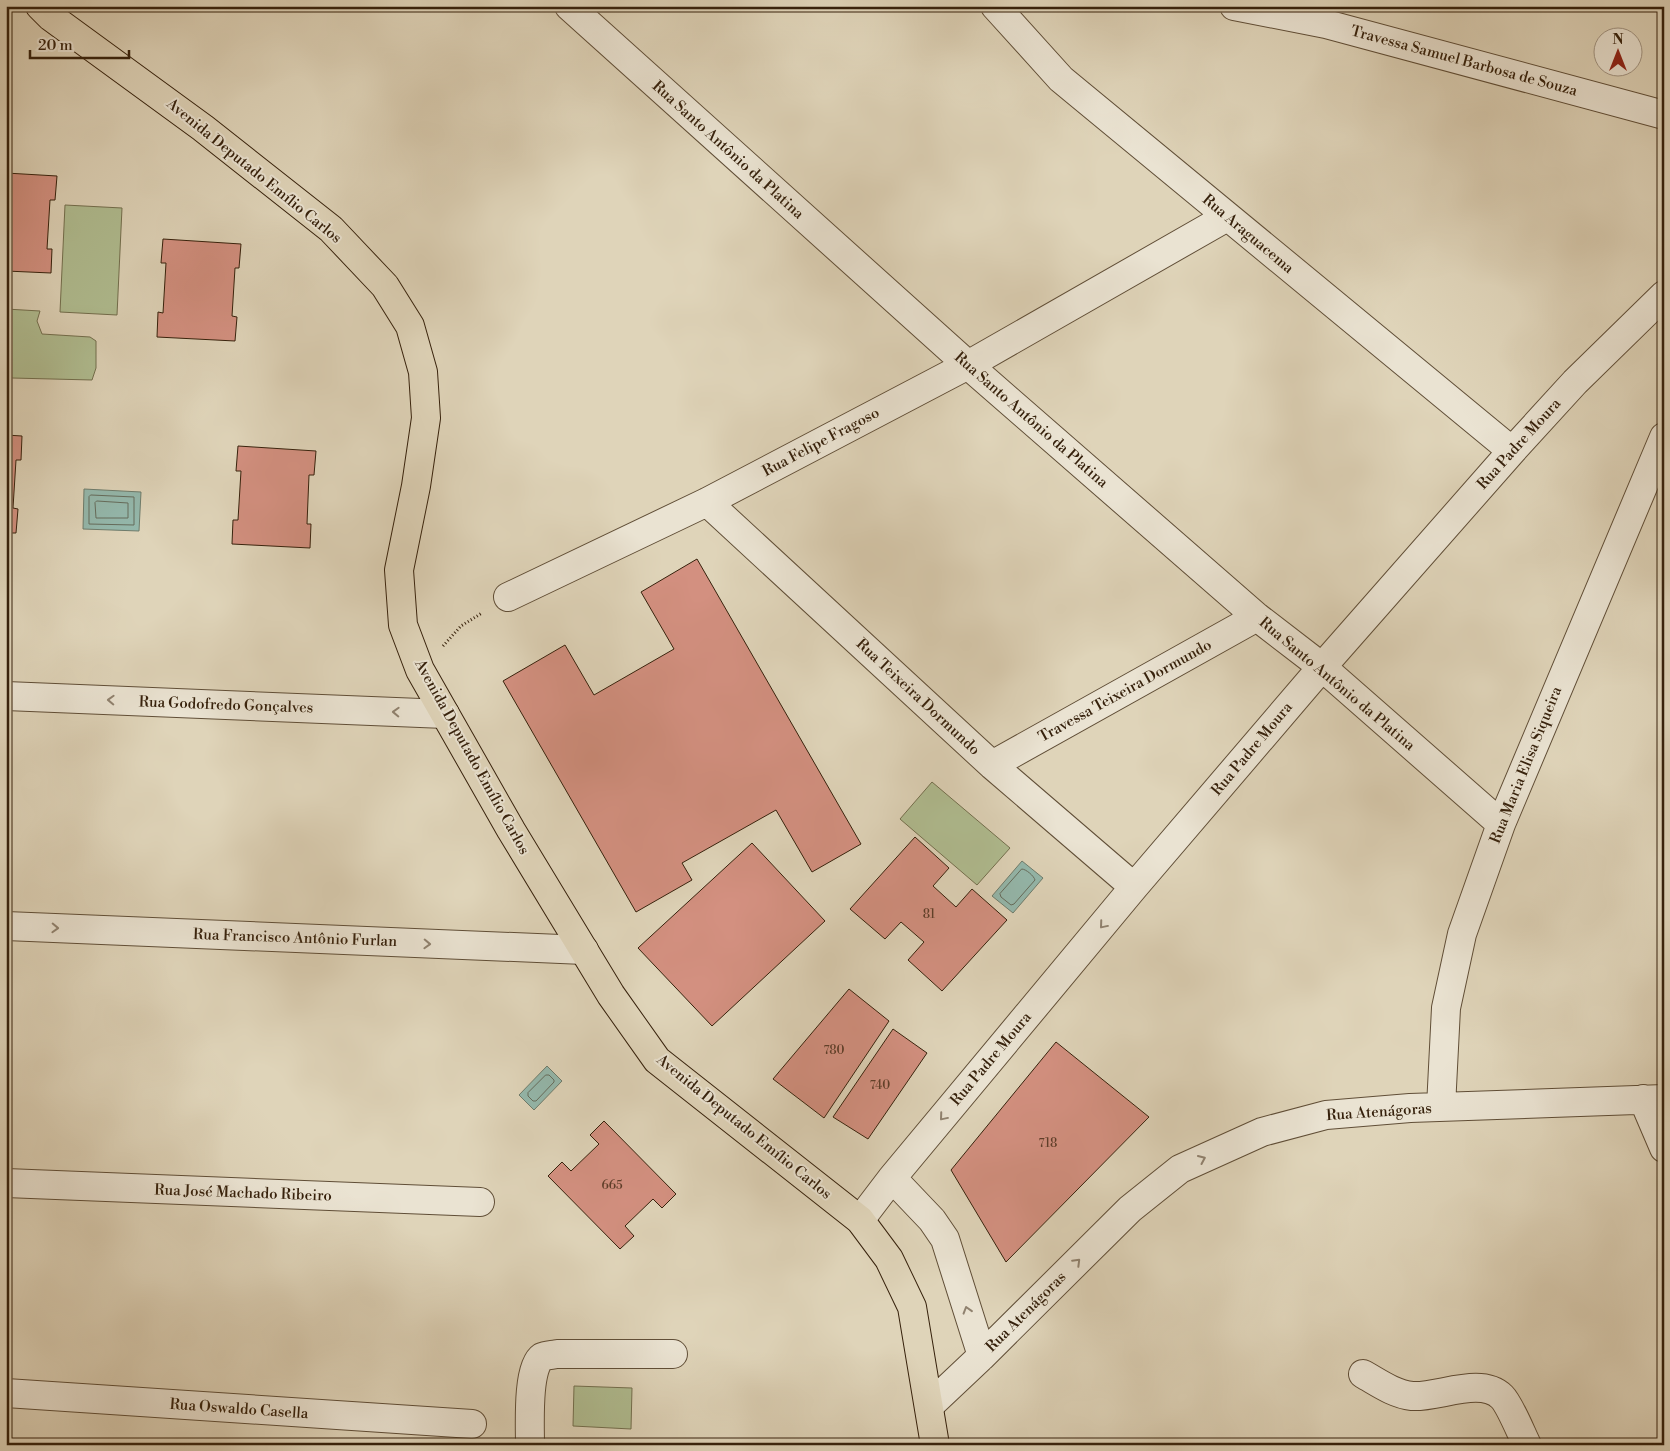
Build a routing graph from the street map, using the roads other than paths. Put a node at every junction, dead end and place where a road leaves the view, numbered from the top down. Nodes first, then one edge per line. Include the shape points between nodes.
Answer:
1 (40, 6) edge
2 (569, 6) edge
3 (995, 6) edge
4 (1234, 6) edge
5 (1664, 115) edge
6 (1227, 217) junction
7 (1664, 295) edge
8 (968, 365) junction
9 (1664, 437) edge
10 (1512, 452) junction
11 (707, 502) junction
12 (508, 597) road end
13 (1257, 617) junction
14 (1322, 667) junction
15 (6, 696) edge
16 (445, 714) junction
17 (992, 765) junction
18 (1501, 824) junction
19 (1134, 888) junction
20 (6, 926) edge
21 (584, 950) junction
22 (1653, 1099) edge
23 (1441, 1107) junction
24 (1664, 1148) edge
25 (892, 1178) junction
26 (6, 1183) edge
27 (480, 1202) dead end
28 (860, 1220) junction
29 (674, 1354) dead end
30 (982, 1356) junction
31 (1364, 1374) dead end
32 (6, 1393) edge
33 (929, 1406) junction
34 (472, 1424) dead end
35 (530, 1445) edge
36 (936, 1445) edge
37 (1527, 1445) edge

1 - 16 main road, Avenida Deputado Emílio Carlos via 331,229 385,286 410,326 423,372 426,418 398,570 403,625 420,670
2 - 8 street, Rua Santo Antônio da Platina
3 - 6 street, Rua Araguacema via 1061,79
4 - 5 street, Travessa Samuel Barbosa de Souza via 1326,24
6 - 8 street, Rua Felipe Fragoso
6 - 10 street, Rua Araguacema
7 - 10 street, Rua Padre Moura via 1575,382
8 - 11 street, Rua Felipe Fragoso
8 - 13 street, Rua Santo Antônio da Platina
9 - 18 street, Rua Maria Elisa Siqueira
10 - 14 street, Rua Padre Moura
11 - 12 street, Rua Felipe Fragoso
11 - 17 street, Rua Teixeira Dormundo
13 - 14 street, Rua Santo Antônio da Platina
13 - 17 street, Travessa Teixeira Dormundo
14 - 18 street, Rua Santo Antônio da Platina
14 - 19 street, Rua Padre Moura
16 -> 15 street, Rua Godofredo Gonçalves
16 - 21 main road, Avenida Deputado Emílio Carlos
17 - 19 street, Rua Teixeira Dormundo
18 - 23 street, Rua Maria Elisa Siqueira via 1462,934 1446,1008
19 -> 25 street, Rua Padre Moura
20 -> 21 street, Rua Francisco Antônio Furlan
21 - 28 main road, Avenida Deputado Emílio Carlos via 657,1060
22 - 23 street, Rua Atenágoras
22 - 24 street
30 -> 23 street, Rua Atenágoras via 1130,1210 1180,1169 1262,1132 1326,1115
25 - 28 street, Rua Padre Moura
30 -> 25 street via 945,1239 932,1220
26 - 27 street, Rua José Machado Ribeiro
28 - 33 main road, Avenida Deputado Emílio Carlos via 888,1259 912,1307
29 - 35 street via 557,1354 542,1357 534,1368 532,1380
30 - 33 street, Rua Atenágoras
31 - 37 street via 1394,1392 1413,1396 1466,1389 1495,1391 1504,1398
32 - 34 street, Rua Oswaldo Casella
33 - 36 main road, Avenida Deputado Emílio Carlos

